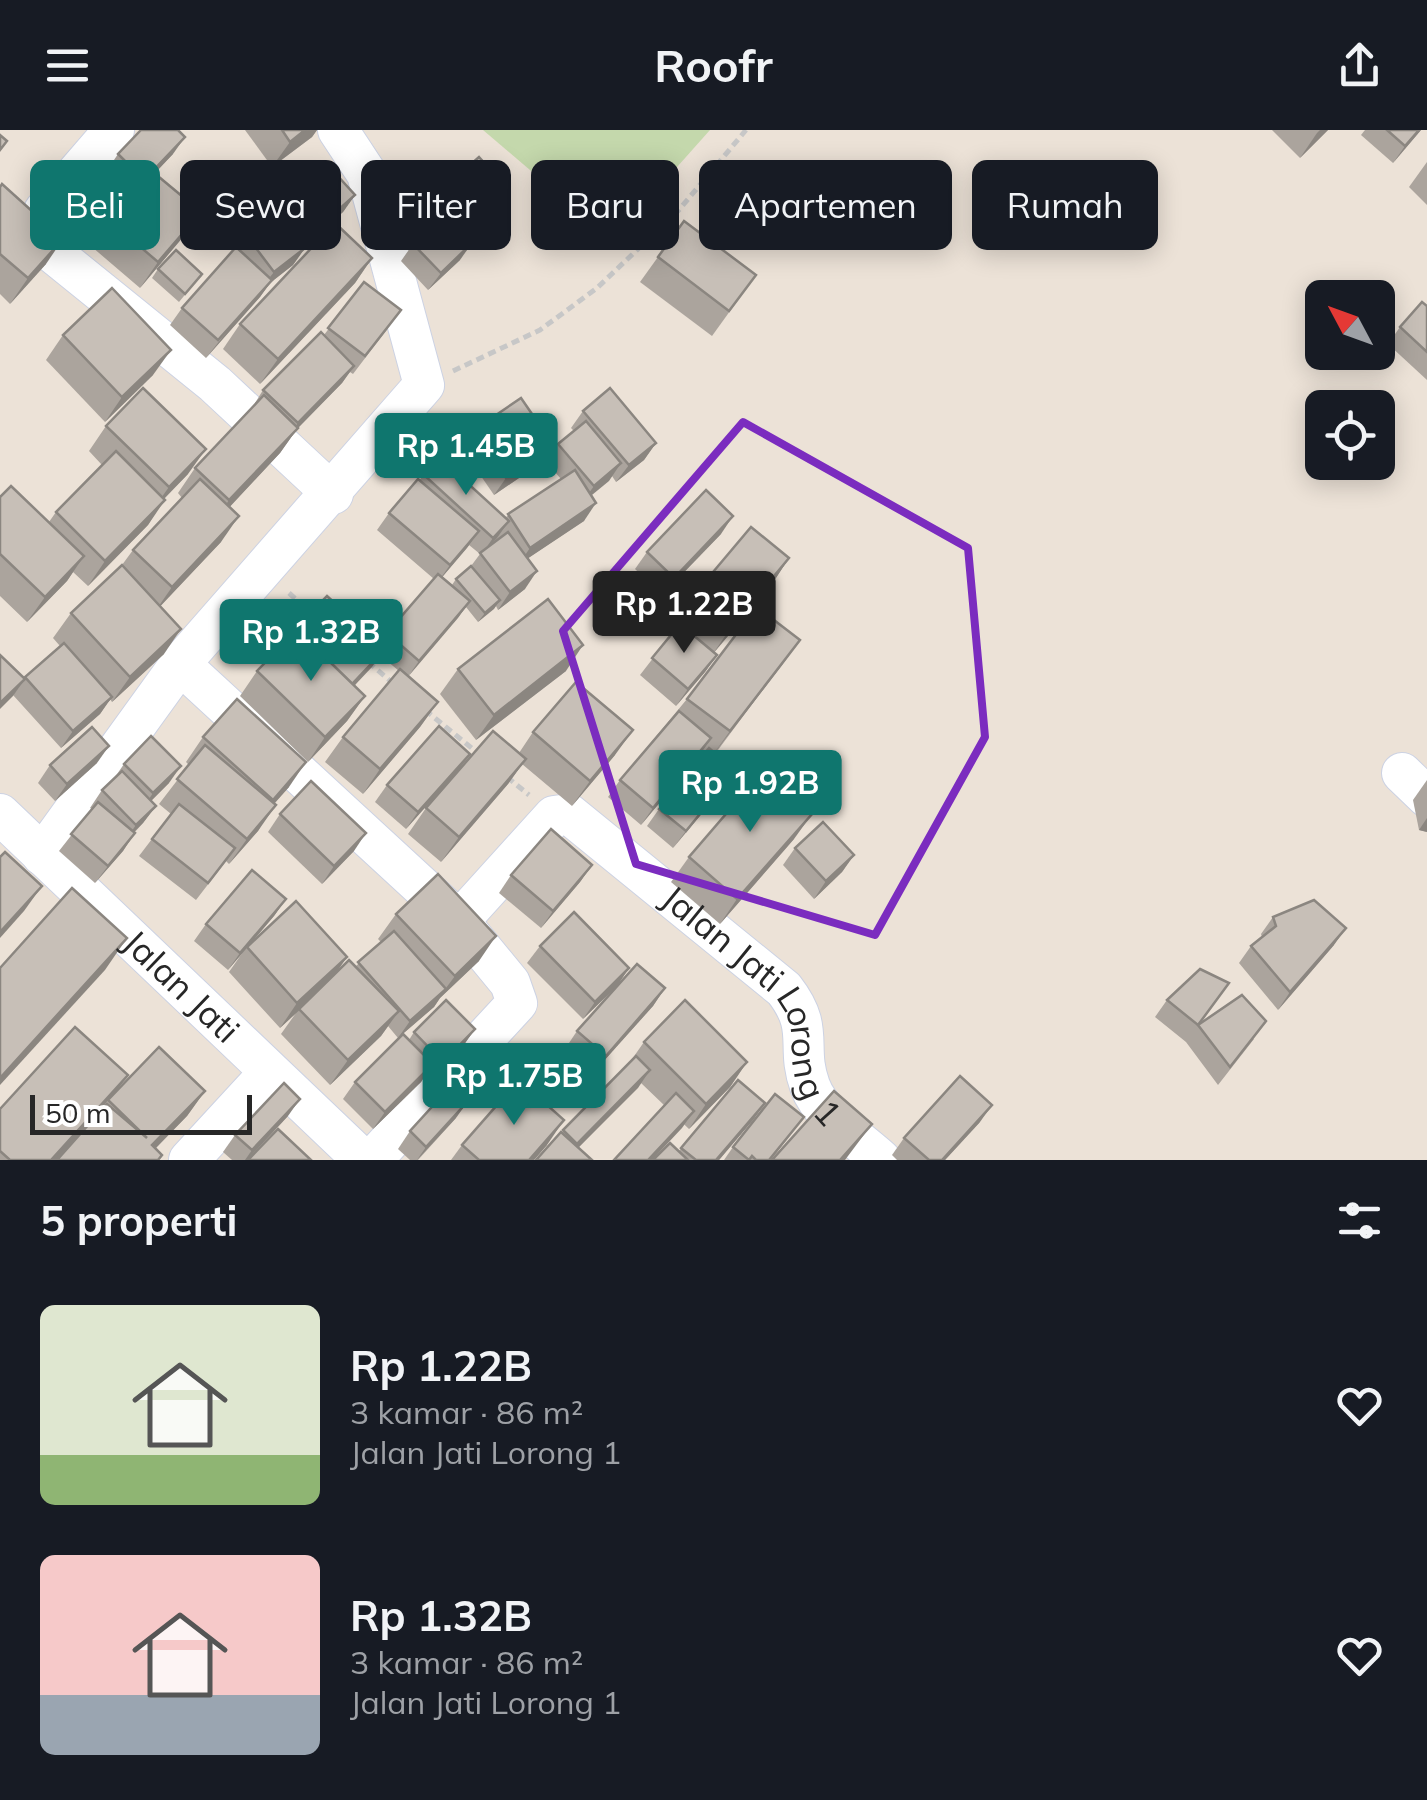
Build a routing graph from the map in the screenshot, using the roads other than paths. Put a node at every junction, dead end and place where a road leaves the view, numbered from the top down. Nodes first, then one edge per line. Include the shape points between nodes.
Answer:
1 (114, 130) edge
2 (338, 130) edge
3 (332, 494) junction
4 (180, 664) junction
5 (0, 814) edge
6 (42, 855) junction
7 (459, 921) junction
8 (269, 1073) junction
9 (189, 1160) edge
10 (363, 1160) edge
11 (372, 1160) edge
12 (881, 1160) edge

1 - 3 street via 44,211 38,241 215,384
2 - 3 street via 367,174 424,385
3 - 4 street
4 - 6 street
4 - 7 street
5 - 6 street, Jalan Jati
6 - 8 street, Jalan Jati
7 - 11 street via 510,983 517,1003
7 - 12 street, Jalan Jati Lorong 1 via 554,816 569,814 784,989 806,1026 810,1087
8 - 9 street
8 - 10 street, Jalan Jati

